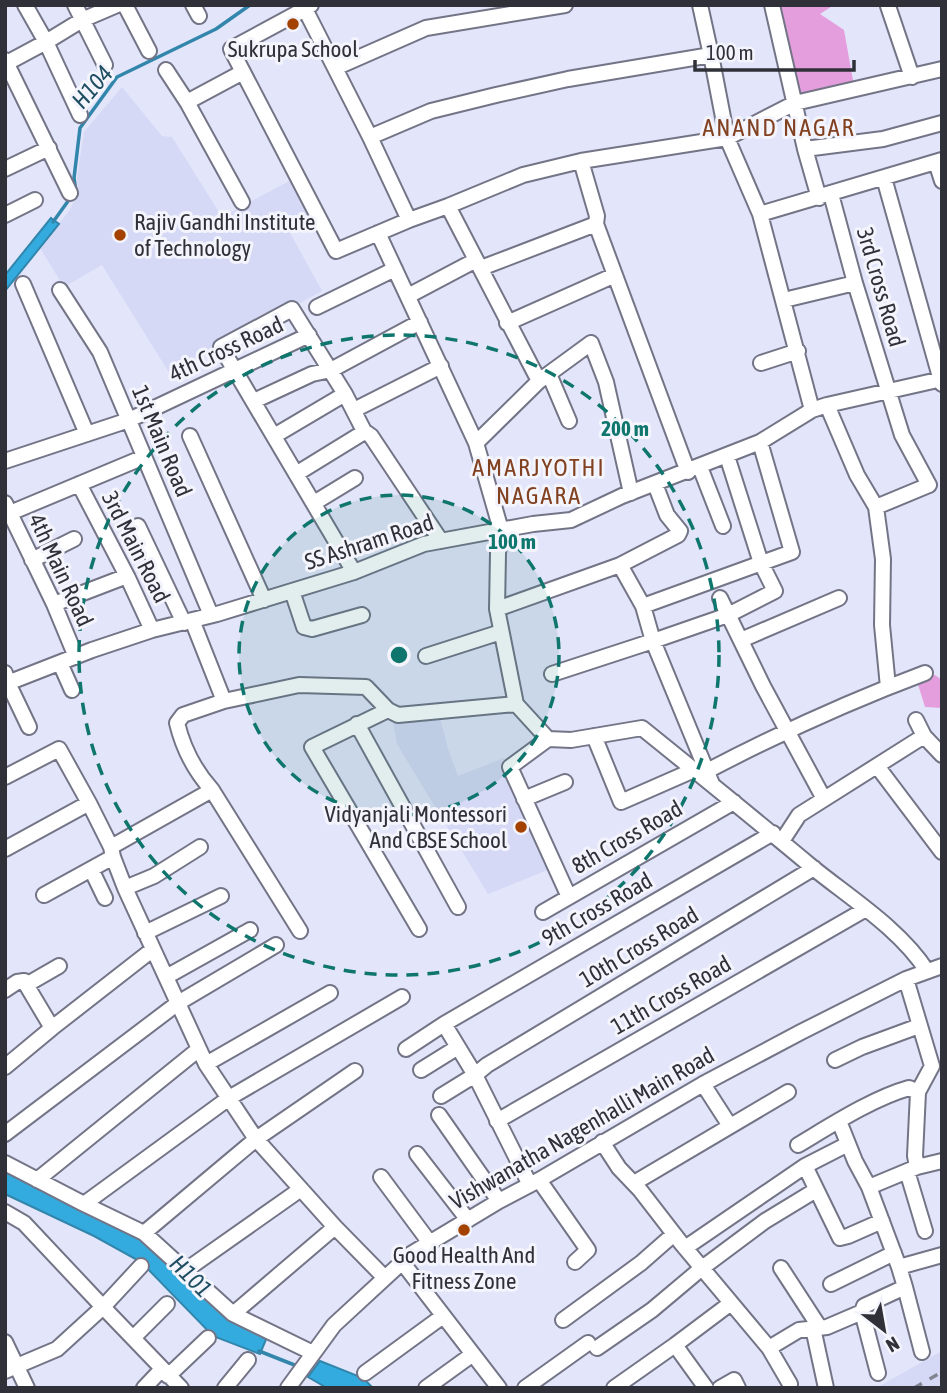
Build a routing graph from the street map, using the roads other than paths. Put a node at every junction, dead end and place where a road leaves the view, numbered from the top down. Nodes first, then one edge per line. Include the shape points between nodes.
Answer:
1 (25, 5) edge
2 (75, 5) edge
3 (117, 5) edge
4 (125, 5) edge
5 (565, 5) edge
6 (700, 5) edge
7 (772, 5) edge
8 (306, 6) edge
9 (885, 8) edge
10 (82, 20) junction
11 (46, 42) junction
12 (149, 51) dead end
13 (711, 55) junction
14 (6, 62) edge
15 (105, 65) dead end
16 (335, 68) junction
17 (942, 69) edge
18 (166, 70) dead end
19 (243, 72) junction
20 (912, 77) junction
21 (187, 102) junction
22 (795, 103) junction
23 (80, 115) dead end
24 (942, 123) edge
25 (370, 137) junction
26 (727, 138) junction
27 (49, 148) junction
28 (805, 149) junction
29 (581, 161) junction
30 (939, 161) edge
31 (5, 169) edge
32 (884, 178) junction
33 (942, 181) edge
34 (70, 193) dead end
35 (825, 196) junction
36 (35, 200) dead end
37 (242, 202) dead end
38 (448, 206) junction
39 (760, 214) junction
40 (5, 215) edge
41 (409, 220) junction
42 (596, 224) junction
43 (379, 233) junction
44 (478, 264) junction
45 (396, 269) junction
46 (614, 275) junction
47 (855, 283) junction
48 (23, 284) dead end
49 (60, 290) dead end
50 (408, 296) junction
51 (784, 300) junction
52 (317, 307) dead end
53 (420, 322) junction
54 (508, 323) junction
55 (309, 335) junction
56 (798, 351) junction
57 (761, 363) dead end
58 (441, 366) junction
59 (234, 369) junction
60 (331, 370) junction
61 (544, 378) junction
62 (941, 381) edge
63 (888, 391) junction
64 (345, 394) junction
65 (254, 401) junction
66 (827, 405) junction
67 (354, 410) junction
68 (813, 410) junction
69 (129, 420) junction
70 (569, 421) dead end
71 (364, 430) junction
72 (87, 434) junction
73 (190, 436) dead end
74 (274, 436) junction
75 (760, 442) junction
76 (476, 443) junction
77 (727, 456) junction
78 (144, 457) junction
79 (5, 461) edge
80 (694, 469) junction
81 (296, 474) junction
82 (355, 478) dead end
83 (79, 484) junction
84 (655, 484) junction
85 (631, 493) junction
86 (314, 503) junction
87 (876, 507) junction
88 (8, 508) edge
89 (138, 526) dead end
90 (723, 526) dead end
91 (501, 530) junction
92 (74, 539) dead end
93 (441, 541) junction
94 (32, 560) junction
95 (761, 563) junction
96 (620, 565) junction
97 (355, 572) junction
98 (127, 576) junction
99 (292, 592) junction
100 (720, 598) dead end
101 (839, 598) dead end
102 (264, 600) junction
103 (54, 604) junction
104 (643, 606) junction
105 (497, 609) junction
106 (211, 615) junction
107 (362, 615) dead end
108 (728, 615) junction
109 (188, 622) junction
110 (152, 630) junction
111 (501, 632) junction
112 (741, 640) junction
113 (653, 641) junction
114 (426, 656) dead end
115 (76, 657) junction
116 (60, 663) junction
117 (925, 673) dead end
118 (552, 674) dead end
119 (6, 680) edge
120 (888, 687) junction
121 (72, 690) dead end
122 (224, 701) junction
123 (516, 704) junction
124 (388, 710) junction
125 (916, 720) dead end
126 (357, 724) junction
127 (29, 727) dead end
128 (787, 731) junction
129 (594, 736) junction
130 (923, 736) junction
131 (548, 739) junction
132 (942, 755) edge
133 (877, 766) junction
134 (701, 770) junction
135 (5, 777) edge
136 (565, 782) dead end
137 (212, 790) junction
138 (524, 799) junction
139 (824, 799) junction
140 (734, 802) junction
141 (89, 803) junction
142 (777, 837) junction
143 (200, 848) dead end
144 (5, 849) edge
145 (112, 852) junction
146 (942, 852) edge
147 (814, 868) junction
148 (91, 869) junction
149 (125, 888) junction
150 (44, 895) dead end
151 (221, 895) dead end
152 (569, 897) junction
153 (105, 898) dead end
154 (458, 907) dead end
155 (866, 909) junction
156 (543, 912) dead end
157 (419, 929) dead end
158 (250, 930) dead end
159 (300, 931) dead end
160 (145, 933) junction
161 (276, 945) dead end
162 (152, 950) junction
163 (59, 966) dead end
164 (942, 966) edge
165 (927, 971) junction
166 (166, 977) junction
167 (906, 979) junction
168 (26, 985) junction
169 (5, 990) edge
170 (330, 993) dead end
171 (402, 996) dead end
172 (178, 1003) junction
173 (444, 1024) junction
174 (919, 1026) junction
175 (52, 1028) junction
176 (458, 1047) junction
177 (199, 1049) junction
178 (407, 1049) dead end
179 (835, 1060) dead end
180 (206, 1064) junction
181 (5, 1067) edge
182 (421, 1070) dead end
183 (481, 1070) junction
184 (355, 1071) dead end
185 (703, 1084) junction
186 (788, 1092) dead end
187 (918, 1092) junction
188 (441, 1096) dead end
189 (229, 1098) junction
190 (439, 1115) dead end
191 (498, 1121) junction
192 (839, 1121) junction
193 (730, 1126) junction
194 (5, 1134) edge
195 (256, 1139) junction
196 (602, 1142) junction
197 (848, 1144) junction
198 (797, 1145) dead end
199 (416, 1154) dead end
200 (942, 1161) edge
201 (5, 1163) edge
202 (804, 1166) junction
203 (912, 1169) junction
204 (381, 1177) dead end
205 (37, 1180) junction
206 (534, 1182) junction
207 (634, 1183) junction
208 (869, 1187) junction
209 (301, 1189) junction
210 (816, 1190) junction
211 (499, 1201) junction
212 (84, 1204) junction
213 (5, 1212) edge
214 (468, 1220) junction
215 (882, 1220) junction
216 (335, 1227) junction
217 (925, 1231) dead end
218 (144, 1233) junction
219 (674, 1234) junction
220 (430, 1243) junction
221 (685, 1248) junction
222 (942, 1255) edge
223 (897, 1260) junction
224 (402, 1262) junction
225 (575, 1262) dead end
226 (141, 1266) dead end
227 (702, 1268) junction
228 (780, 1268) dead end
229 (186, 1270) junction
230 (385, 1278) junction
231 (831, 1284) dead end
232 (905, 1287) junction
233 (731, 1303) junction
234 (167, 1304) dead end
235 (103, 1307) junction
236 (862, 1312) junction
237 (233, 1314) junction
238 (443, 1316) junction
239 (563, 1320) dead end
240 (817, 1328) junction
241 (133, 1338) junction
242 (208, 1338) dead end
243 (5, 1342) edge
244 (675, 1345) junction
245 (769, 1348) junction
246 (922, 1352) dead end
247 (313, 1353) junction
248 (473, 1354) junction
249 (248, 1360) dead end
250 (11, 1369) edge
251 (165, 1372) junction
252 (365, 1373) dead end
253 (878, 1373) dead end
254 (790, 1384) dead end
255 (27, 1388) edge
256 (144, 1388) edge
257 (181, 1388) edge
258 (225, 1388) edge
259 (288, 1388) edge
260 (426, 1388) edge
261 (499, 1388) edge
262 (524, 1388) edge
263 (614, 1388) edge
264 (705, 1388) edge
265 (720, 1388) edge
266 (738, 1388) edge
267 (826, 1388) edge

1 - 11 street
2 - 10 street
3 - 10 street
4 - 12 street
5 - 16 street via 426,29
6 - 13 street
7 - 22 street, 3rd Cross Road
8 - 16 street
8 - 19 street via 231,49
9 - 20 street
10 - 11 street
10 - 15 street
11 - 14 street
11 - 23 street
13 - 25 street via 496,95 431,111
13 - 26 street
14 - 27 street
16 - 25 street
17 - 20 street
18 - 21 street
19 - 21 street
19 - 43 street via 336,251
20 - 22 street
21 - 37 street
22 - 26 street
22 - 28 street, 3rd Cross Road
24 - 28 street via 883,139
25 - 41 street
26 - 29 street
26 - 39 street
27 - 31 street
27 - 34 street
28 - 35 street, 3rd Cross Road
29 - 38 street via 523,175
29 - 42 street
30 - 32 street
30 - 33 street
32 - 35 street
32 - 62 street
35 - 39 street
35 - 47 street, 3rd Cross Road
36 - 40 street
38 - 41 street
38 - 44 street
39 - 51 street
41 - 43 street
42 - 44 street
42 - 46 street
43 - 45 street
44 - 50 street
44 - 54 street
45 - 50 street
45 - 52 street
46 - 54 street
46 - 80 street
47 - 51 street
47 - 63 street, 3rd Cross Road
48 - 72 street
49 - 69 street, 1st Main Road via 100,352
50 - 53 street
51 - 56 street
53 - 58 street
53 - 60 street
54 - 61 street
55 - 59 street, 4th Cross Road
55 - 59 street via 292,309 221,347
55 - 60 street
56 - 57 street
56 - 68 street
58 - 67 street
58 - 76 street
59 - 65 street
59 - 69 street, 4th Cross Road
60 - 64 street
60 - 65 street
61 - 70 street
61 - 76 street
61 - 85 street via 591,343 607,382
62 - 63 street, SS Ashram Road
63 - 66 street, SS Ashram Road
63 - 87 street, 3rd Cross Road via 902,435 929,485
64 - 67 street
64 - 74 street
65 - 74 street
66 - 68 street, SS Ashram Road
66 - 87 street
67 - 71 street
68 - 75 street, SS Ashram Road
69 - 72 street, 4th Cross Road
69 - 78 street, 1st Main Road
71 - 81 street
71 - 93 street
72 - 79 street, 4th Cross Road
73 - 102 street
74 - 81 street
75 - 77 street, SS Ashram Road
75 - 95 street via 792,552
76 - 91 street
77 - 80 street, SS Ashram Road
77 - 95 street
78 - 83 street
78 - 106 street, 1st Main Road
80 - 84 street, SS Ashram Road
80 - 90 street
81 - 86 street
82 - 86 street
83 - 88 street
83 - 98 street, 3rd Main Road
84 - 85 street, SS Ashram Road
84 - 96 street via 680,533
85 - 91 street, SS Ashram Road via 572,520
86 - 97 street
87 - 120 street via 883,559 882,625
88 - 94 street, 4th Main Road
89 - 109 street
91 - 93 street, SS Ashram Road
91 - 105 street
92 - 94 street
93 - 97 street, SS Ashram Road
94 - 103 street, 4th Main Road
95 - 104 street
95 - 108 street via 775,592
96 - 104 street
96 - 105 street
97 - 99 street, SS Ashram Road
98 - 103 street
98 - 110 street, 3rd Main Road
99 - 102 street, SS Ashram Road
99 - 107 street via 304,627 312,629
100 - 108 street
101 - 112 street
102 - 106 street, SS Ashram Road
103 - 115 street, 4th Main Road
104 - 113 street
105 - 111 street
106 - 109 street, SS Ashram Road
108 - 112 street
108 - 113 street
109 - 110 street, SS Ashram Road
109 - 122 street
110 - 115 street, SS Ashram Road
111 - 114 street
111 - 123 street
112 - 128 street
113 - 118 street
113 - 134 street
115 - 116 street, SS Ashram Road
116 - 119 street, SS Ashram Road
116 - 121 street
117 - 120 street
119 - 127 street
120 - 128 street
122 - 124 street via 299,685 366,687
122 - 137 street via 184,715 177,723 193,765
123 - 124 street via 398,715
123 - 131 street
124 - 126 street
125 - 130 street
126 - 154 street
126 - 157 street via 312,747
128 - 134 street
128 - 139 street
129 - 131 street
129 - 134 street via 642,727
129 - 134 street via 621,802
130 - 132 street
130 - 133 street
131 - 138 street via 510,767
133 - 139 street
133 - 146 street
134 - 140 street
135 - 141 street via 59,749
136 - 138 street
137 - 145 street
137 - 159 street
138 - 152 street
139 - 142 street
140 - 142 street
140 - 152 street, 8th Cross Road
141 - 144 street
141 - 145 street
142 - 147 street
142 - 173 street, 9th Cross Road
143 - 149 street
145 - 148 street
145 - 149 street
147 - 155 street
147 - 183 street, 10th Cross Road
148 - 150 street
148 - 153 street
149 - 160 street
151 - 160 street
152 - 156 street, 8th Cross Road
155 - 165 street
155 - 191 street, 11th Cross Road
158 - 166 street
160 - 162 street
161 - 172 street
162 - 166 street
162 - 175 street
163 - 168 street
164 - 165 street, Vishwanatha Nagenhalli Main Road
165 - 167 street, Vishwanatha Nagenhalli Main Road
166 - 172 street
167 - 174 street
167 - 185 street, Vishwanatha Nagenhalli Main Road
168 - 169 street via 20,981
168 - 175 street
170 - 180 street
171 - 189 street
172 - 177 street
172 - 194 street
173 - 176 street
173 - 178 street, 9th Cross Road
174 - 179 street
174 - 187 street via 932,1066
175 - 181 street
176 - 182 street
176 - 183 street
177 - 180 street
177 - 205 street
180 - 189 street
183 - 188 street, 10th Cross Road
183 - 191 street
184 - 195 street
185 - 193 street
185 - 196 street, Vishwanatha Nagenhalli Main Road
186 - 193 street
187 - 192 street via 909,1088 895,1092
187 - 203 street
189 - 195 street
189 - 212 street
190 - 211 street
191 - 206 street
192 - 197 street
192 - 198 street
193 - 207 street
195 - 209 street
195 - 218 street
196 - 206 street, Vishwanatha Nagenhalli Main Road
196 - 207 street
197 - 202 street
197 - 208 street
199 - 214 street
200 - 203 street
201 - 205 street
202 - 210 street
202 - 221 street
203 - 208 street
203 - 217 street
204 - 220 street
205 - 212 street
206 - 211 street, Vishwanatha Nagenhalli Main Road
206 - 225 street via 588,1250
207 - 219 street
208 - 215 street
209 - 216 street
209 - 229 street
210 - 215 street via 840,1238
210 - 227 street
211 - 214 street, Vishwanatha Nagenhalli Main Road
212 - 218 street
213 - 235 street via 24,1223
214 - 220 street, Vishwanatha Nagenhalli Main Road
215 - 223 street
216 - 230 street
216 - 237 street
218 - 229 street
219 - 221 street
219 - 239 street
220 - 224 street, Vishwanatha Nagenhalli Main Road
221 - 227 street
222 - 223 street
223 - 231 street
223 - 232 street
224 - 230 street, Vishwanatha Nagenhalli Main Road
224 - 238 street
226 - 235 street
227 - 233 street
227 - 262 street via 652,1310
228 - 240 street
229 - 237 street
230 - 247 street, Vishwanatha Nagenhalli Main Road via 334,1325
232 - 236 street via 864,1306
232 - 246 street
233 - 244 street
233 - 245 street
234 - 241 street
235 - 241 street
235 - 250 street via 57,1349
236 - 240 street
236 - 253 street
237 - 247 street
238 - 248 street
238 - 252 street
240 - 245 street via 799,1330
240 - 267 street
241 - 251 street
242 - 251 street
243 - 250 street
244 - 263 street
244 - 264 street
245 - 254 street
247 - 259 street, Vishwanatha Nagenhalli Main Road
248 - 260 street
248 - 261 street
249 - 258 street
250 - 255 street
251 - 256 street
251 - 257 street
265 - 266 street via 734,1380

